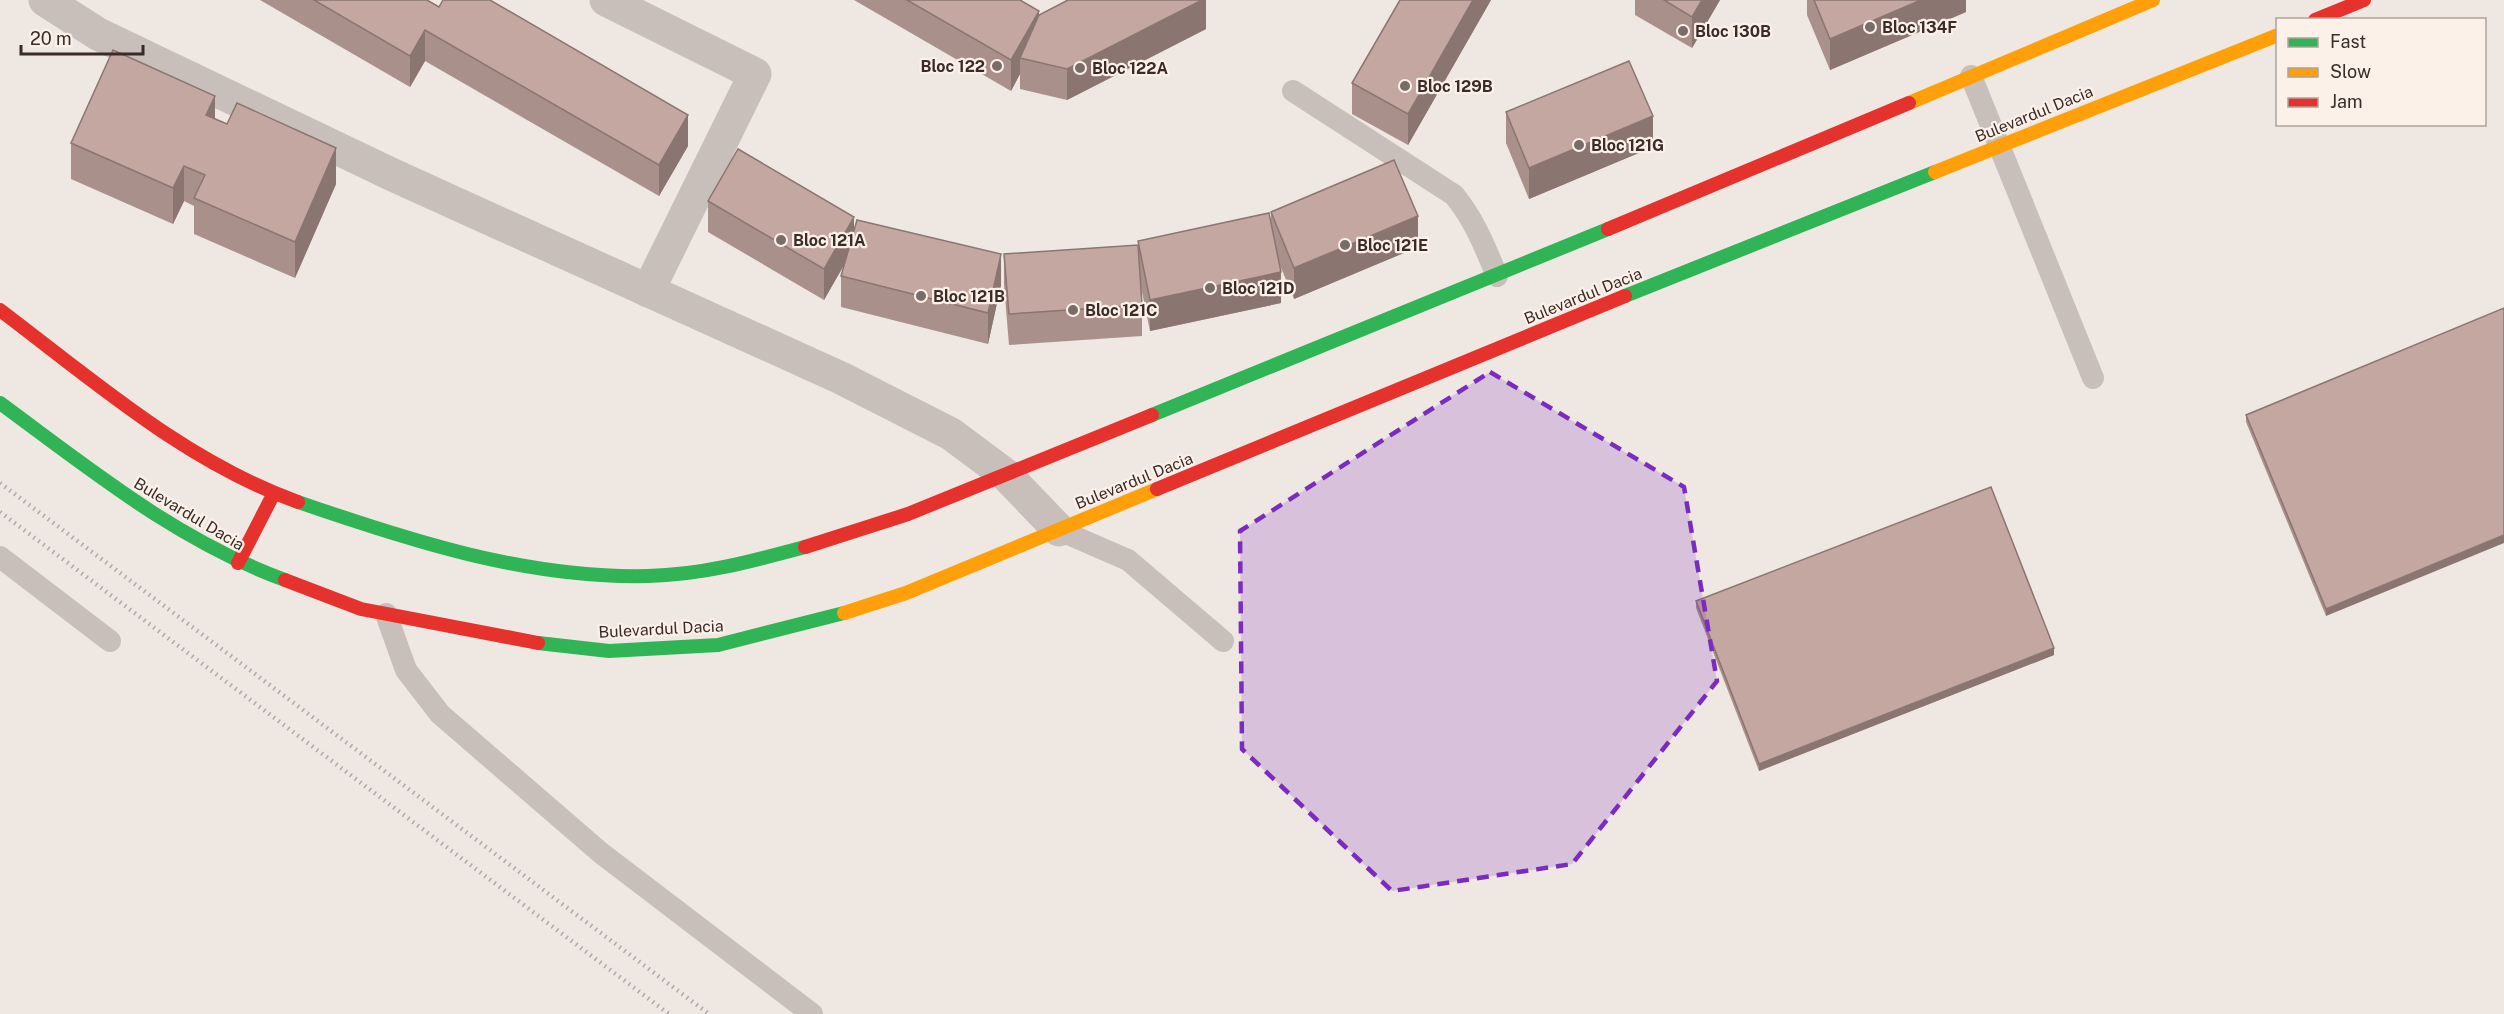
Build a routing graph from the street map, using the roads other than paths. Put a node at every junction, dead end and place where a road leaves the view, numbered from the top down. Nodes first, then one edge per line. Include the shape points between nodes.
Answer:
1 (45, 0) edge
2 (604, 0) edge
3 (2153, 0) edge
4 (2364, 0) edge
5 (2320, 18) edge
6 (2276, 34) edge
7 (1971, 76) junction
8 (1293, 91) dead end
9 (2000, 145) junction
10 (1497, 276) junction
11 (648, 291) junction
12 (0, 310) edge
13 (2093, 378) dead end
14 (0, 403) edge
15 (1006, 475) junction
16 (274, 493) junction
17 (1059, 530) junction
18 (0, 556) edge
19 (238, 563) junction
20 (386, 614) junction
21 (110, 641) dead end
22 (1223, 641) dead end
23 (812, 1014) edge

1 - 11 street via 98,34
2 - 11 street via 755,74
3 - 7 main road
4 - 5 main road
6 - 9 main road, Bulevardul Dacia
7 - 9 lane
7 - 10 main road
8 - 10 lane via 1454,195 1483,242
9 - 13 lane
9 - 17 main road, Bulevardul Dacia
10 - 15 main road
11 - 15 street via 841,378 951,434
12 - 16 main road via 174,441
14 - 19 main road, Bulevardul Dacia via 132,501
15 - 16 main road via 821,543 730,567 649,576 570,573 483,558 385,532
15 - 17 street
16 - 19 main road
17 - 20 main road, Bulevardul Dacia via 906,593 816,622 717,645 609,651 517,640
17 - 22 lane via 1128,560
18 - 21 lane
19 - 20 main road, Bulevardul Dacia via 361,609
20 - 23 lane via 406,669 440,714 601,853

